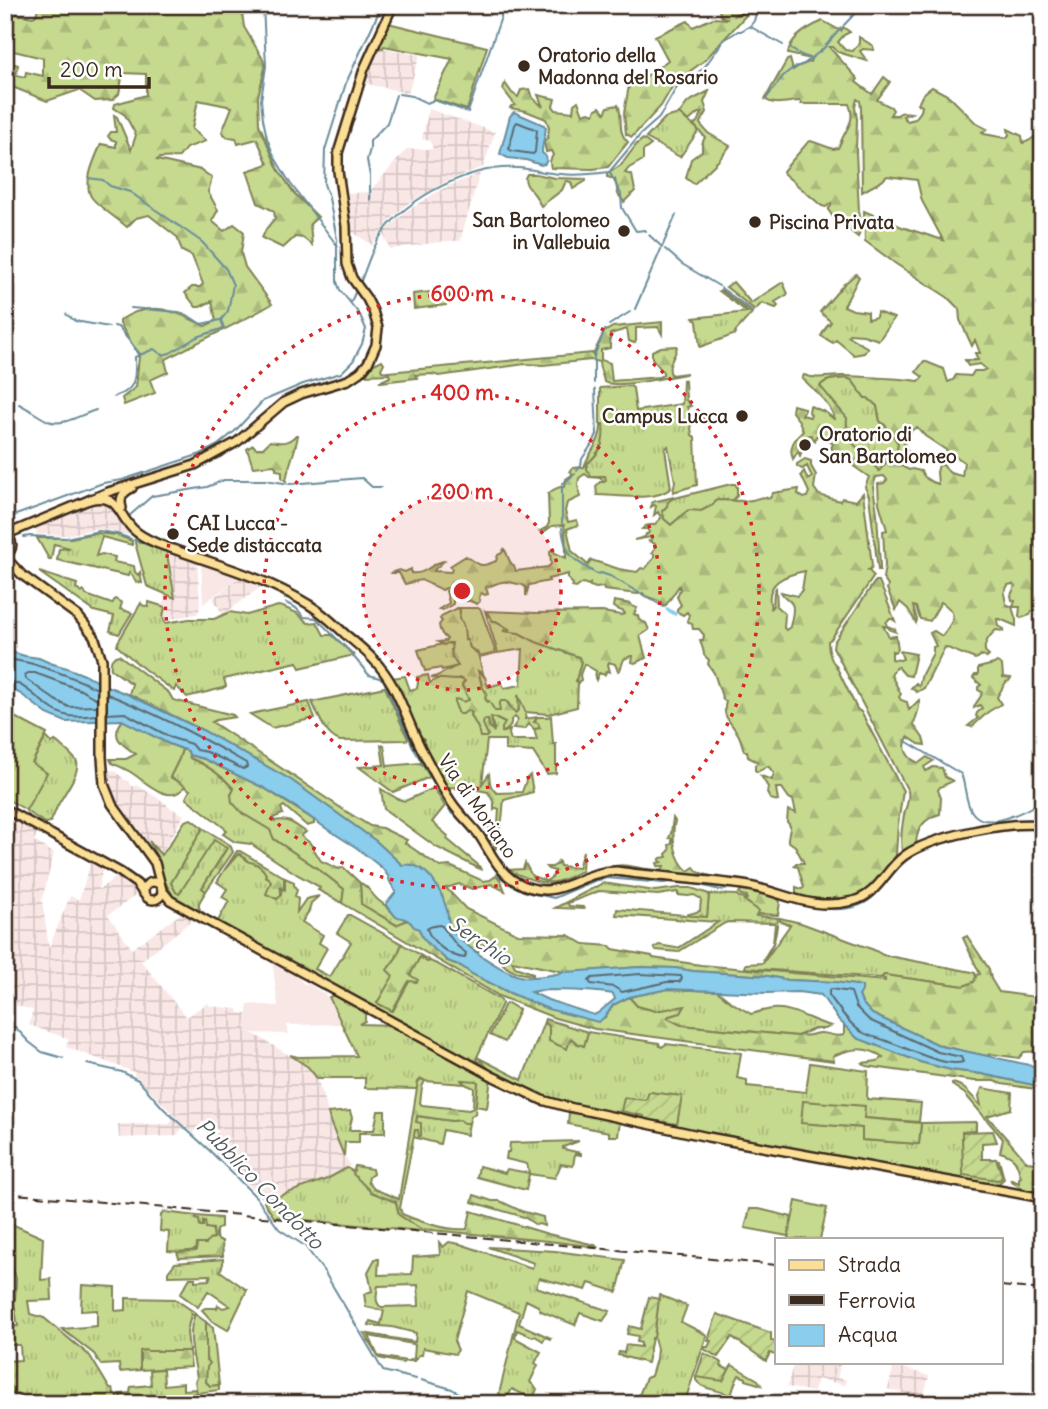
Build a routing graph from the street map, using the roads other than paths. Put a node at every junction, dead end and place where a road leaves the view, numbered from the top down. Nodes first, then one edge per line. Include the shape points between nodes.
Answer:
1 (393, 5) edge
2 (147, 480) junction
3 (113, 491) junction
4 (89, 500) junction
5 (119, 504) junction
6 (21, 529) junction
7 (5, 535) edge
8 (8, 551) edge
9 (5, 809) edge
10 (1043, 825) edge
11 (153, 860) junction
12 (122, 874) junction
13 (148, 883) junction
14 (161, 888) junction
15 (143, 893) junction
16 (157, 899) junction
17 (174, 902) junction
18 (1043, 1198) edge

1 - 2 main road via 364,68 338,153 347,261 374,314 378,333 373,353 360,372 344,382 289,399 243,438 204,461
2 - 3 main road
2 - 5 main road via 125,491
3 - 4 main road
3 - 5 main road, Via di Moriano
4 - 5 main road via 100,497
4 - 6 main road
5 - 10 main road, Via di Moriano via 133,529 151,541 236,570 299,599 365,651 392,686 452,803 503,871 531,887 551,891 597,873 616,871 744,885 809,903 842,903 870,894 902,857 930,843 1012,825
6 - 7 main road
6 - 8 main road
7 - 8 main road via 10,538
8 - 11 main road via 22,575 78,616 94,636 102,667 104,784 112,804
9 - 12 main road
11 - 13 main road via 155,874
11 - 14 main road
12 - 13 main road
12 - 15 main road
13 - 14 main road
13 - 15 main road
14 - 16 main road
14 - 17 main road
15 - 16 main road via 149,900
16 - 17 main road
17 - 18 main road via 542,1100 708,1137

